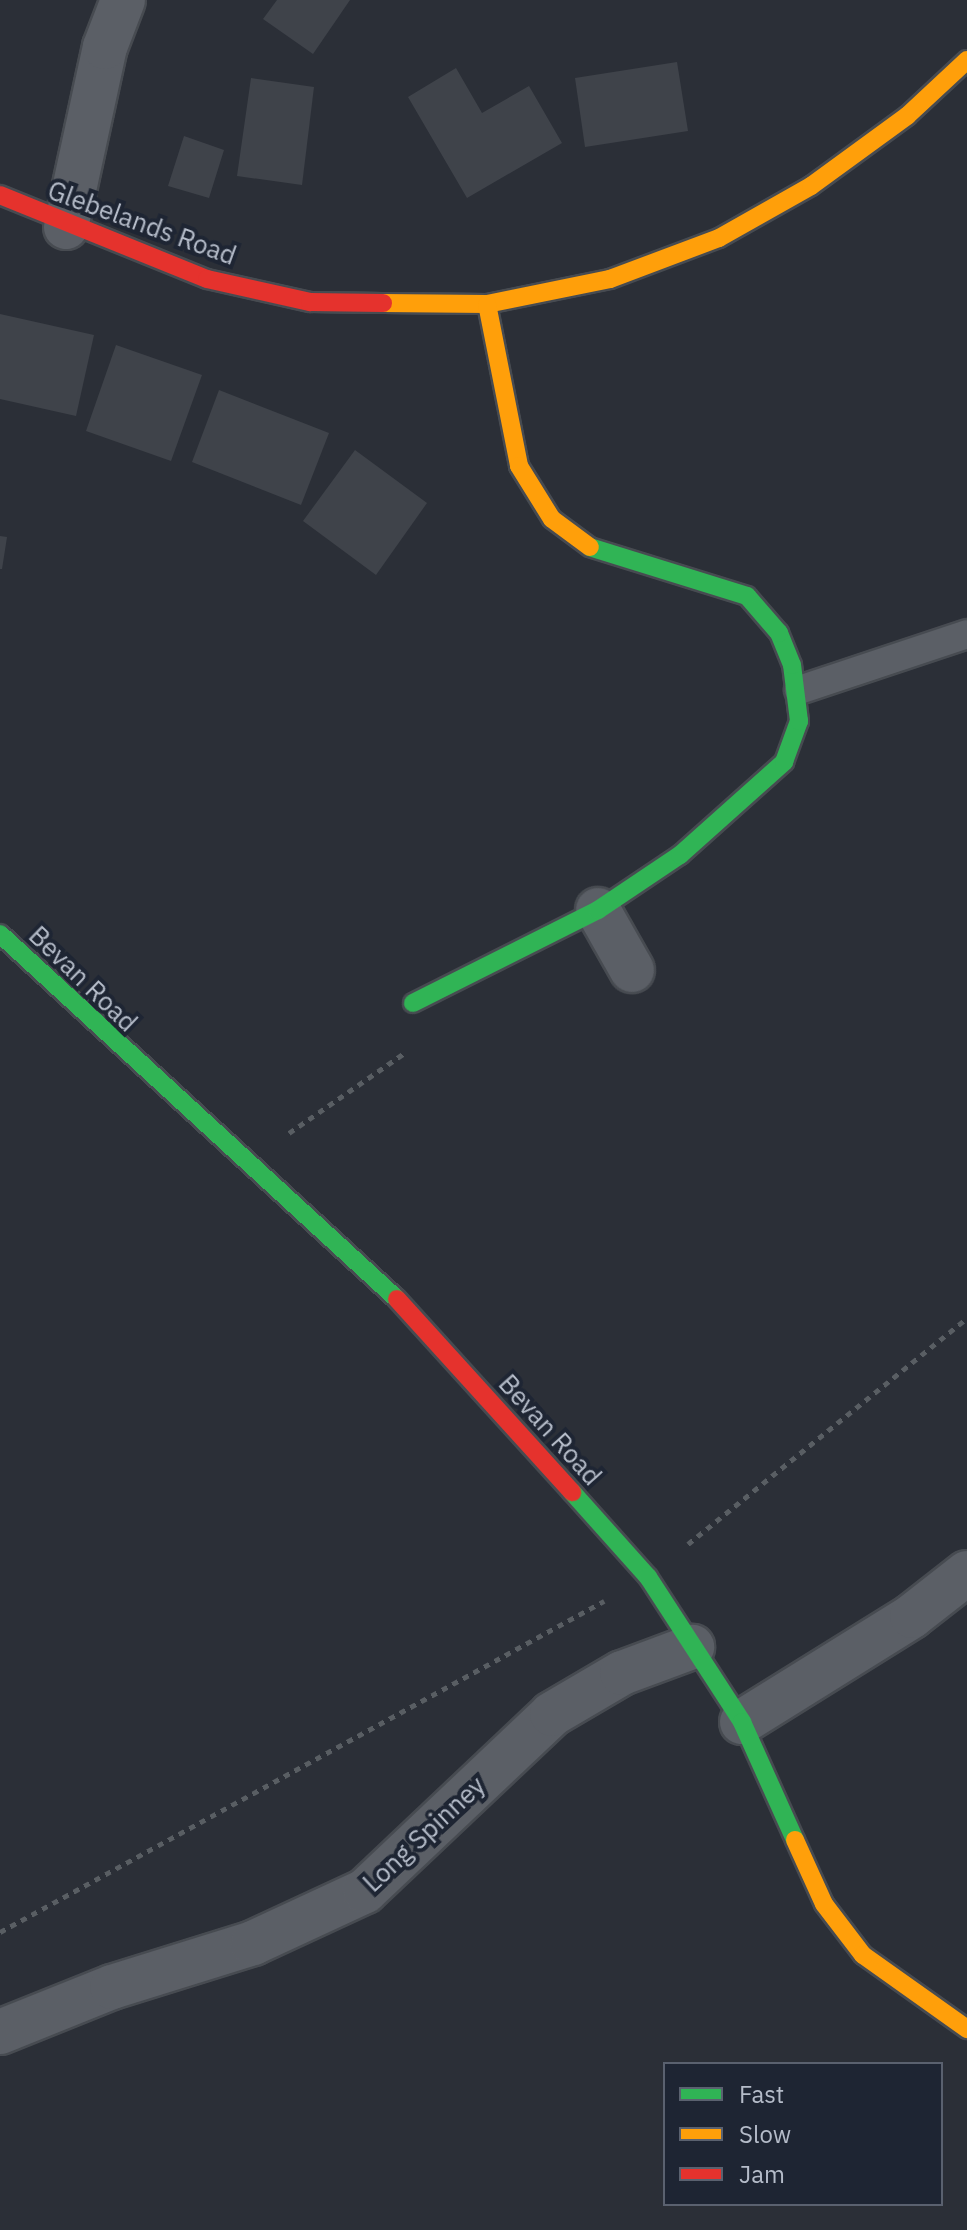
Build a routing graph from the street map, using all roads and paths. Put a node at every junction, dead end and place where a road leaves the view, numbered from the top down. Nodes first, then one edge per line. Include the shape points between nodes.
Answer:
1 (123, 0) edge
2 (967, 60) edge
3 (0, 195) edge
4 (66, 227) junction
5 (487, 304) junction
6 (967, 634) edge
7 (799, 690) junction
8 (598, 910) junction
9 (4, 947) edge
10 (632, 970) dead end
11 (413, 1003) joint
12 (245, 1163) junction
13 (967, 1318) edge
14 (967, 1573) edge
15 (648, 1577) junction
16 (692, 1647) junction
17 (742, 1722) junction
18 (0, 1932) edge
19 (967, 2029) edge
20 (0, 2032) edge

1 - 4 street via 102,61
2 - 5 street, Glebelands Road via 907,116 823,177 719,238 610,279
3 - 4 street, Glebelands Road
4 - 5 street, Glebelands Road via 207,279 310,302
5 - 7 street via 519,466 552,519 595,550 747,596 779,633
6 - 7 lane
7 - 8 street via 799,721 784,762 680,855
8 - 10 street
8 - 11 street
9 - 12 street, Bevan Road
11 - 12 path via 422,1041
12 - 15 street, Bevan Road via 396,1298
13 - 15 path
14 - 17 street via 912,1616
15 - 16 street, Bevan Road
15 - 18 path
16 - 17 street, Bevan Road
16 - 20 street, Long Spinney via 622,1673 552,1714 365,1891 253,1943 112,1987
17 - 19 street, Bevan Road via 824,1904 863,1955

